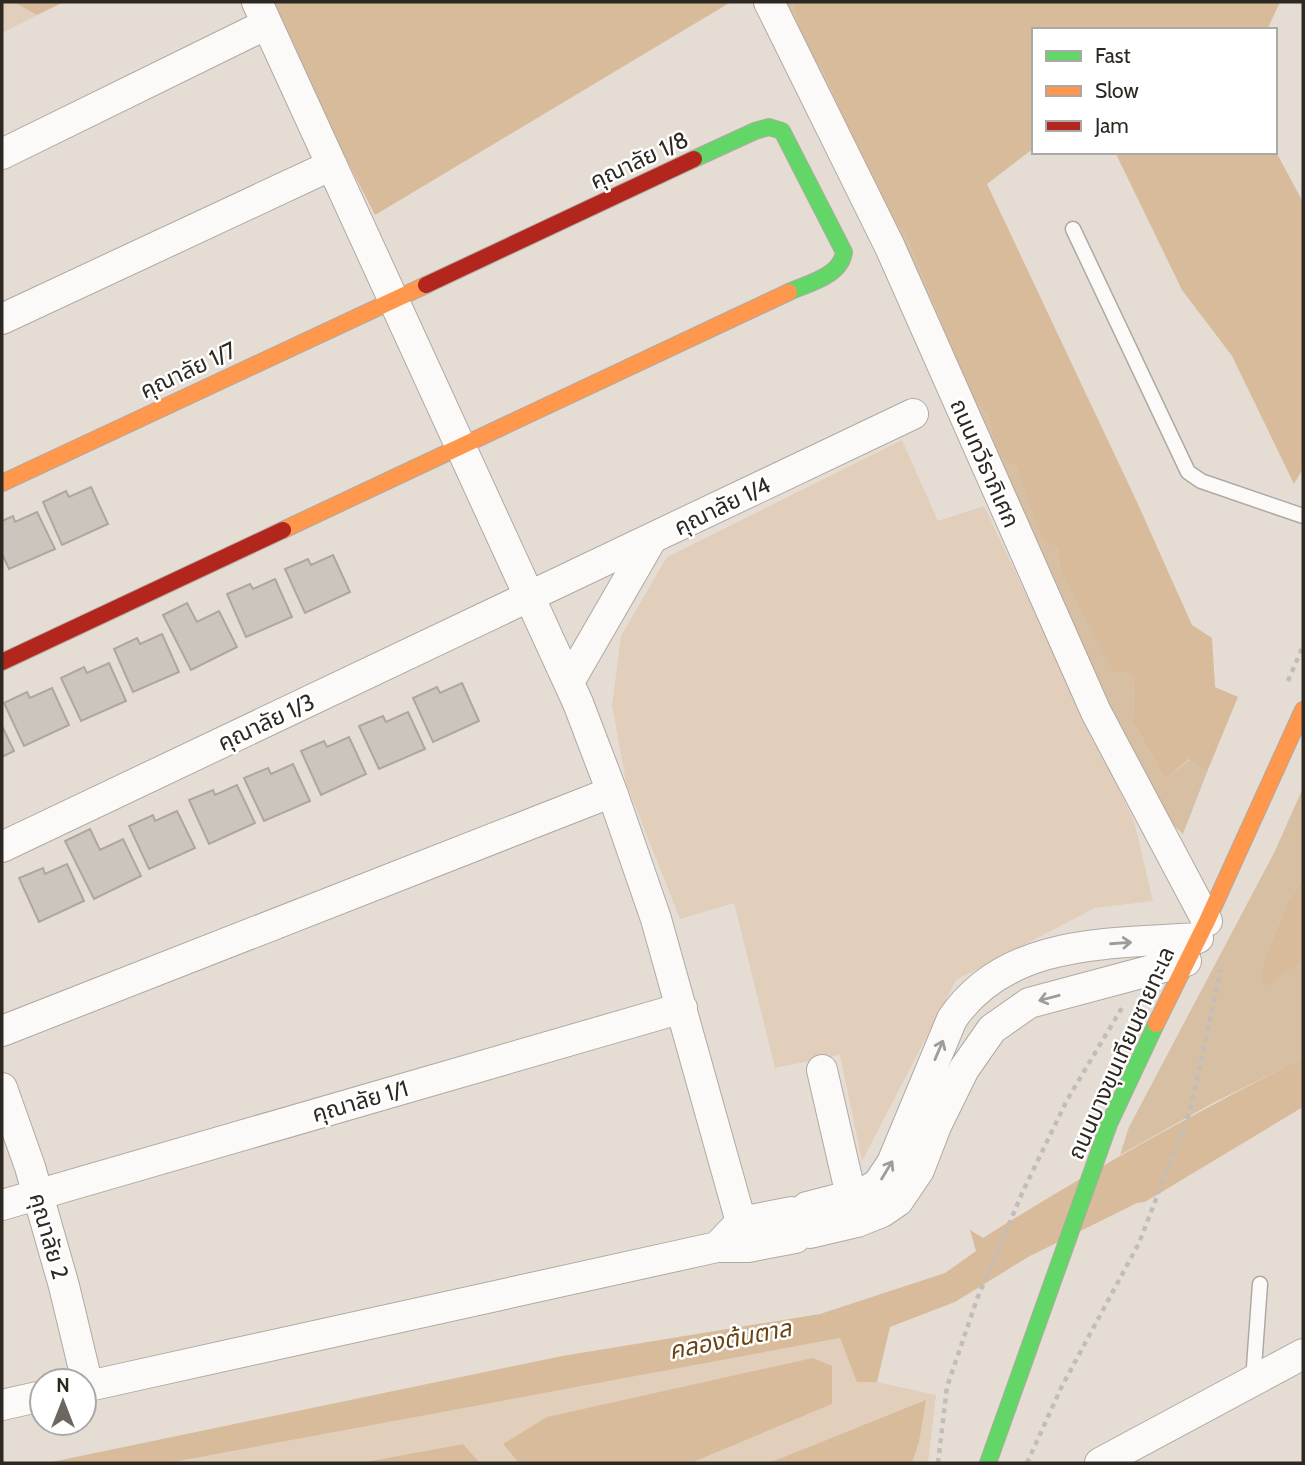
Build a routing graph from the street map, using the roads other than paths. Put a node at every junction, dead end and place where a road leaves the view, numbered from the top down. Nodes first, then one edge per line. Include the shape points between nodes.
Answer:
1 (769, 2) edge
2 (262, 13) edge
3 (2, 154) edge
4 (332, 165) junction
5 (1073, 229) dead end
6 (393, 299) junction
7 (2, 319) edge
8 (913, 415) dead end
9 (462, 448) junction
10 (2, 483) edge
11 (1303, 516) edge
12 (651, 540) junction
13 (530, 597) junction
14 (2, 662) edge
15 (569, 682) junction
16 (1303, 710) edge
17 (612, 792) junction
18 (2, 847) edge
19 (1197, 940) junction
20 (682, 1008) junction
21 (2, 1031) edge
22 (822, 1070) dead end
23 (2, 1088) edge
24 (38, 1195) junction
25 (898, 1201) junction
26 (2, 1205) edge
27 (854, 1209) junction
28 (744, 1235) junction
29 (683, 1255) junction
30 (1259, 1284) dead end
31 (1303, 1354) edge
32 (82, 1367) edge
33 (1253, 1381) junction
34 (98, 1384) edge
35 (28, 1399) edge
36 (2, 1405) edge
37 (988, 1463) edge
38 (1100, 1463) edge

1 - 19 street, ถนนทวีธาภิเศก via 890,247
2 - 3 street
2 - 4 street
4 - 6 street
4 - 7 street
5 - 11 lane via 1188,472 1201,481
6 - 9 street
6 - 9 street, คุณาลัย 1/8 via 769,127 782,131 844,252 837,271
6 - 10 street, คุณาลัย 1/7
8 - 12 street, คุณาลัย 1/4
9 - 13 street
9 - 14 street
12 - 13 street, คุณาลัย 1/4
12 - 15 street
13 - 15 street
13 - 18 street, คุณาลัย 1/3
15 - 17 street
16 - 19 street, ถนนบางขุนเทียนชายทะเล
17 - 20 street
17 - 21 street
19 -> 25 street via 1029,1003 992,1029 964,1069 919,1170
27 -> 19 street via 892,1163 952,1019 983,983 1013,966 1071,947
19 - 37 street, ถนนบางขุนเทียนชายทะเล via 1109,1124
20 - 24 street, คุณาลัย 1/1
20 - 28 street
22 - 27 street
23 - 24 street, คุณาลัย 2
24 - 26 street, คุณาลัย 1/1
24 - 32 street, คุณาลัย 2
25 - 27 street via 882,1212
25 - 29 lane via 892,1219 858,1235 739,1258
27 - 28 street
28 - 29 street
29 - 34 street
30 - 33 lane
31 - 33 street
33 - 38 street
35 - 36 street

